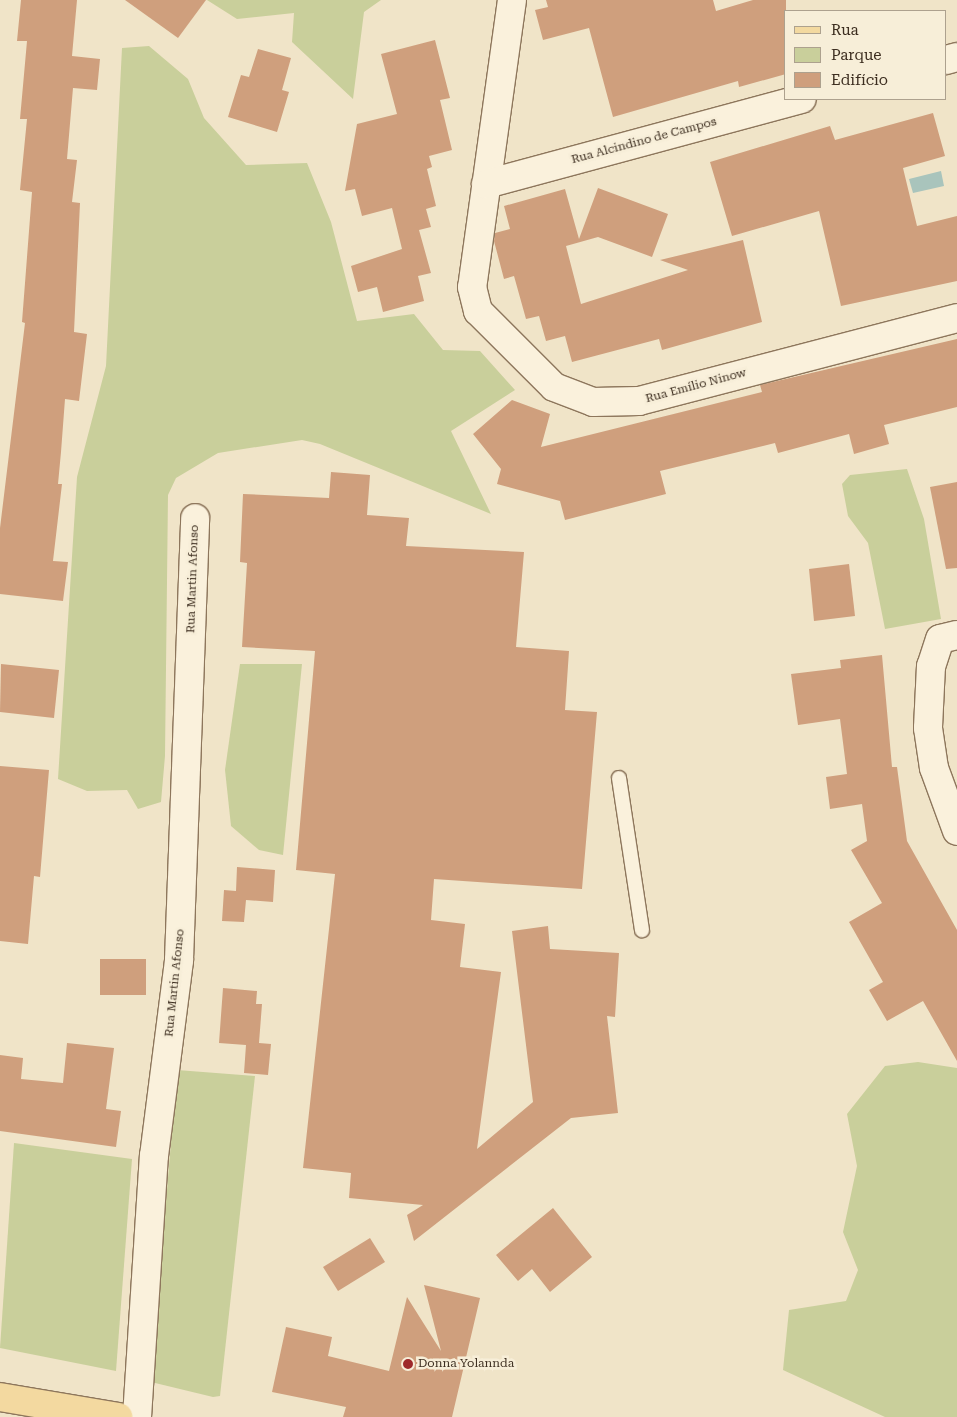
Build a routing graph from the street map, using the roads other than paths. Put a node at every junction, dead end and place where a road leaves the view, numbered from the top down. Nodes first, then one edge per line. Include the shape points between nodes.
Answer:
1 (512, 0) edge
2 (798, 100) edge
3 (486, 184) junction
4 (957, 318) edge
5 (195, 518) dead end
6 (957, 635) edge
7 (619, 778) dead end
8 (957, 831) edge
9 (642, 930) dead end
10 (0, 1397) edge
11 (118, 1417) edge
12 (136, 1417) edge

1 - 3 street, Rua Emílio Ninow
2 - 3 street, Rua Alcindino de Campos
3 - 4 street, Rua Emílio Ninow via 472,287 478,311 554,386 593,402 639,401
5 - 12 street, Rua Martin Afonso via 179,960 154,1156
6 - 8 street via 940,638 931,666 928,728 934,768
7 - 9 lane
10 - 11 main road

